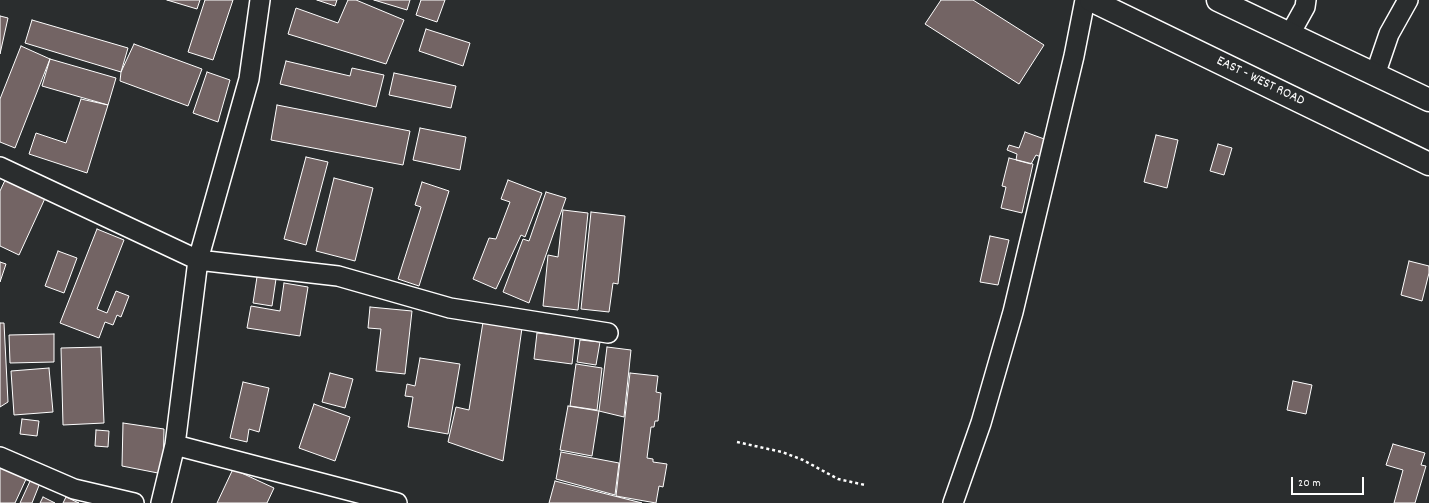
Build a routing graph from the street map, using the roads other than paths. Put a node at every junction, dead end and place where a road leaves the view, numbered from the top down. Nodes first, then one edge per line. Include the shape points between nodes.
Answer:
1 (260, 0) edge
2 (1085, 0) edge
3 (1091, 0) edge
4 (1218, 0) edge
5 (1306, 0) edge
6 (1408, 0) edge
7 (1290, 34) junction
8 (1375, 74) junction
9 (1429, 100) edge
10 (1429, 164) edge
11 (0, 168) edge
12 (198, 260) junction
13 (608, 333) dead end
14 (174, 445) junction
15 (0, 457) edge
16 (134, 503) edge
17 (161, 503) edge
18 (397, 503) edge
19 (954, 503) edge

1 - 12 street via 248,79
2 - 19 street via 1074,56 1012,312 981,423
3 - 10 main road, EAST - WEST ROAD
4 - 7 main road
5 - 7 street via 1305,7
6 - 8 street via 1389,34
7 - 8 main road
8 - 9 main road
11 - 12 street
12 - 13 street via 338,276 450,308
12 - 14 street
14 - 17 street
14 - 18 street
15 - 16 street via 74,490

